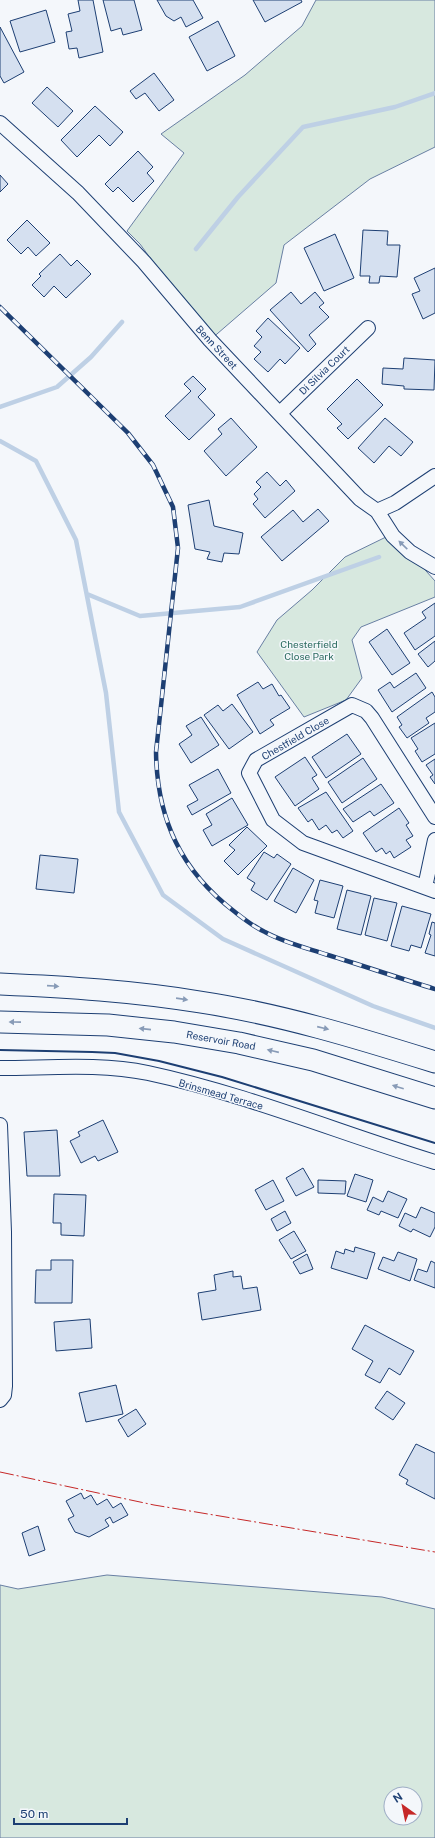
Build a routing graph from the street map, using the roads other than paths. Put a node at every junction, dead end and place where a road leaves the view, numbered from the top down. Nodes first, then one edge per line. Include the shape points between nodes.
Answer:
1 (0, 123) edge
2 (368, 328) dead end
3 (280, 413) junction
4 (435, 476) edge
5 (377, 511) junction
6 (435, 567) edge
7 (435, 817) edge
8 (435, 840) edge
9 (430, 889) edge
10 (0, 984) edge
11 (0, 1022) edge
12 (435, 1062) edge
13 (0, 1068) edge
14 (435, 1098) edge
15 (0, 1125) edge
16 (435, 1162) edge
17 (0, 1400) edge

1 - 3 street, Benn Street via 78,193 144,262 210,340
2 - 3 street, Di Silvia Court
3 - 5 street, Benn Street via 360,499
4 - 5 street
6 -> 5 street, Benn Street via 410,552 393,536
7 - 9 street, Chestfield Close via 372,718 366,711 352,705 256,760 249,772 272,820 303,843
8 - 9 street, Chestfield Close
10 -> 12 main road via 124,992 201,1002 333,1031
14 -> 11 main road, Reservoir Road via 313,1060 239,1043 174,1032 108,1025
13 - 16 street, Brinsmead Terrace via 110,1068 148,1073 238,1097
15 - 17 street via 5,1386 4,1395

